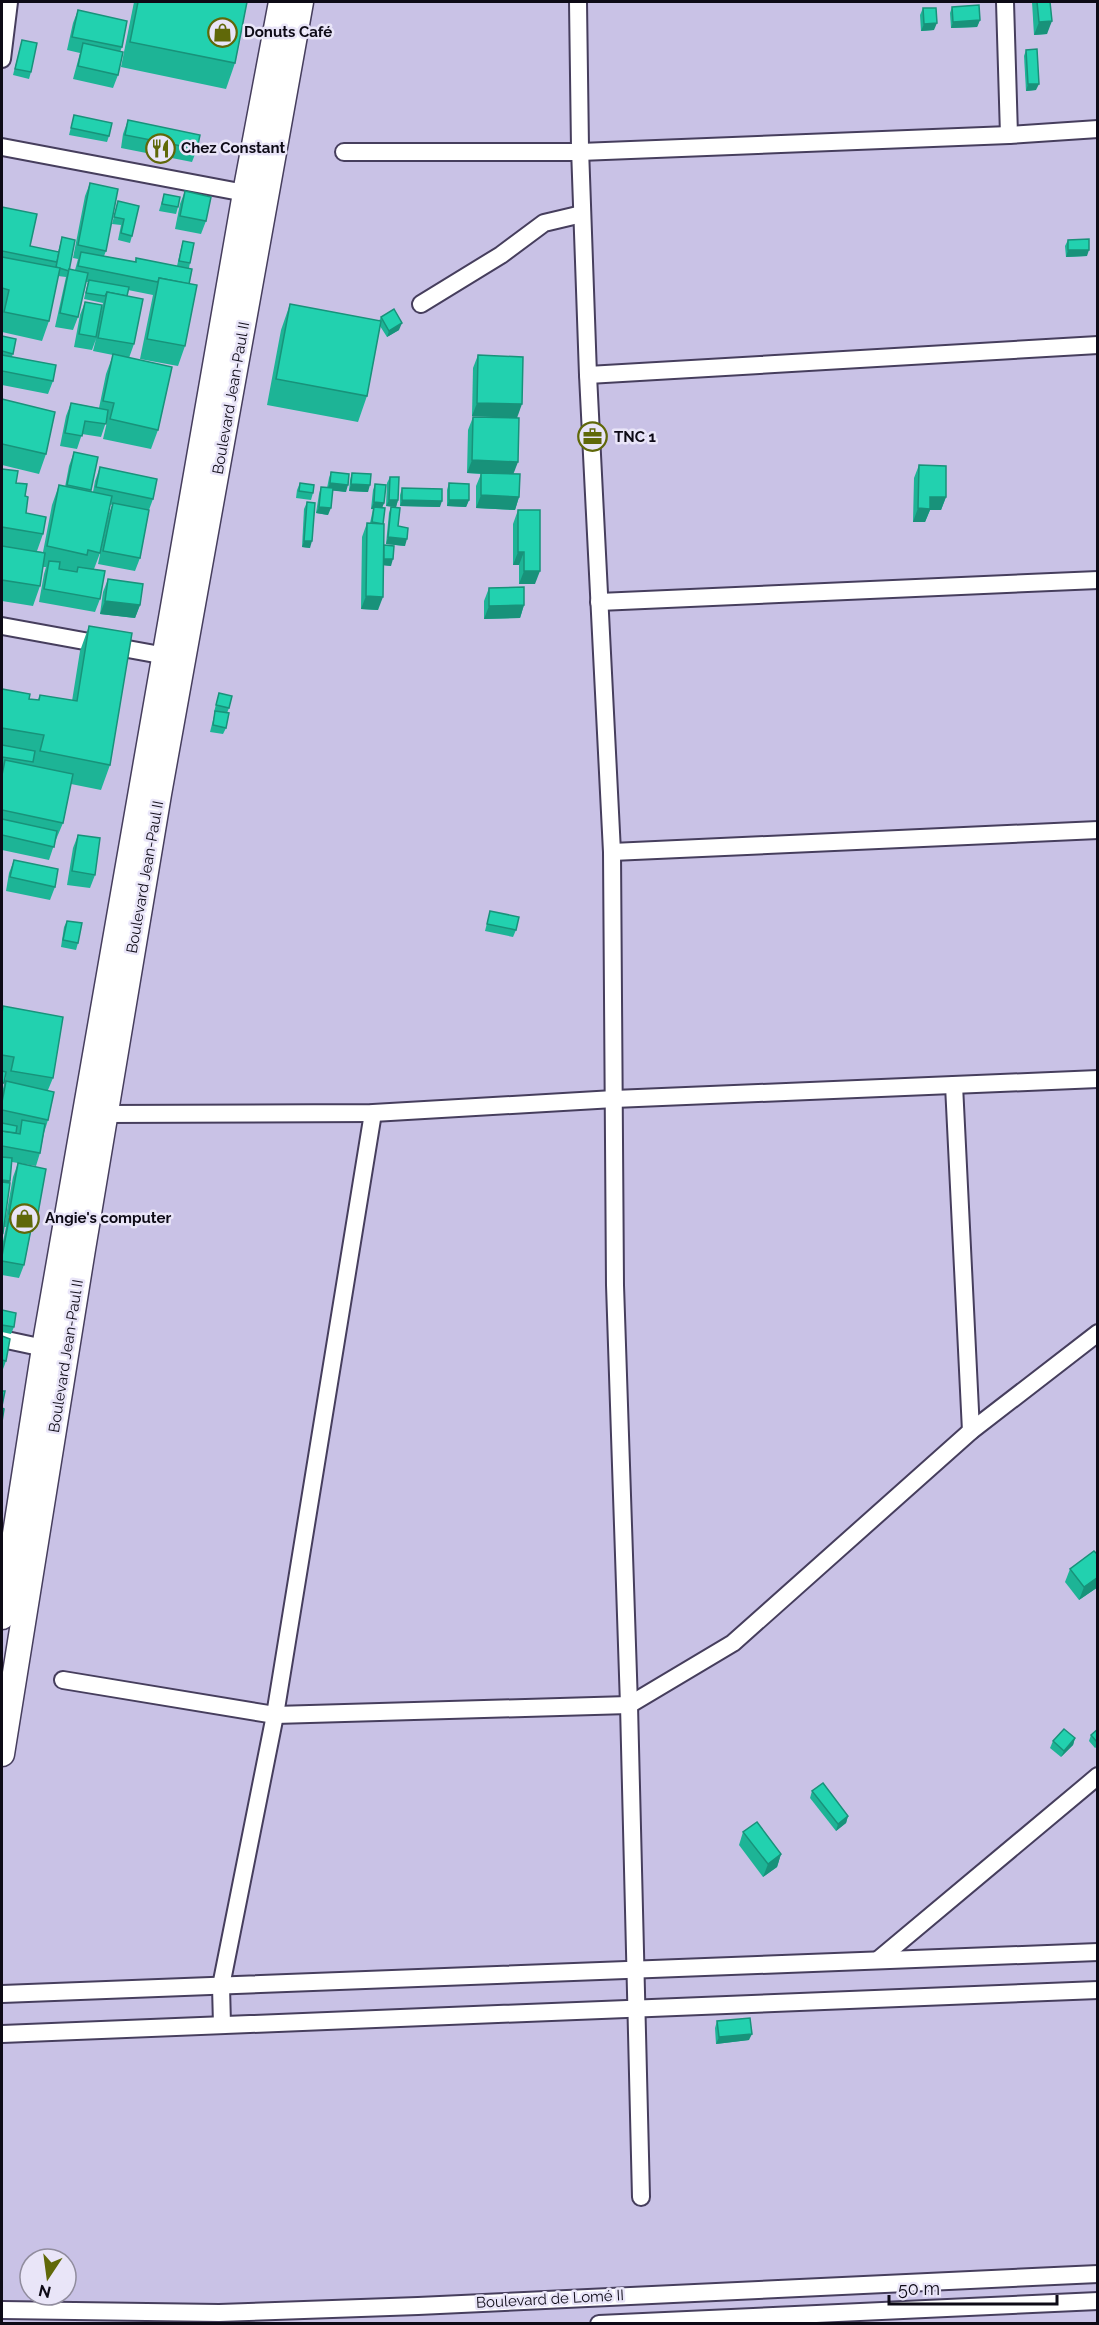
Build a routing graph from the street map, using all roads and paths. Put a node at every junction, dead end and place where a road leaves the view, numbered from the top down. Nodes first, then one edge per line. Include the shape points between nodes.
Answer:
1 (9, 2) edge
2 (281, 2) edge
3 (302, 2) edge
4 (578, 2) edge
5 (1005, 2) edge
6 (2, 59) edge
7 (1098, 129) edge
8 (1009, 135) junction
9 (2, 147) edge
10 (344, 152) dead end
11 (580, 152) junction
12 (245, 193) junction
13 (582, 214) junction
14 (421, 304) dead end
15 (1098, 345) edge
16 (588, 375) junction
17 (1098, 580) edge
18 (599, 602) junction
19 (2, 626) edge
20 (166, 656) junction
21 (1098, 830) edge
22 (612, 852) junction
23 (1098, 1079) edge
24 (954, 1085) junction
25 (614, 1100) junction
26 (373, 1113) junction
27 (105, 1114) junction
28 (1098, 1333) edge
29 (2, 1339) edge
30 (44, 1348) junction
31 (971, 1431) junction
32 (2, 1617) edge
33 (63, 1680) dead end
34 (629, 1705) junction
35 (275, 1715) junction
36 (2, 1754) edge
37 (1098, 1776) edge
38 (1098, 1952) edge
39 (878, 1960) junction
40 (635, 1970) junction
41 (221, 1986) junction
42 (1098, 1990) edge
43 (2, 1994) edge
44 (637, 2008) junction
45 (222, 2025) junction
46 (2, 2034) edge
47 (641, 2197) dead end
48 (1098, 2274) edge
49 (1098, 2301) edge
50 (2, 2310) edge
51 (599, 2324) edge

1 - 6 street
2 - 12 main road, Boulevard Jean-Paul II
3 - 27 main road, Boulevard Jean-Paul II
4 - 11 street
5 - 8 street
7 - 8 street
8 - 11 street
9 - 12 street
10 - 11 street
11 - 13 street
12 - 20 main road, Boulevard Jean-Paul II
13 - 14 street via 544,223 501,255
13 - 16 street
15 - 16 street
16 - 18 street
17 - 18 street
18 - 22 street
19 - 20 street
20 - 30 main road, Boulevard Jean-Paul II
21 - 22 street
22 - 25 street
23 - 24 street
24 - 25 street
24 - 31 street
25 - 26 street
25 - 34 street via 615,1285
26 - 27 street
26 - 35 street
27 - 36 main road, Boulevard Jean-Paul II
28 - 31 street
29 - 30 street
30 - 32 main road, Boulevard Jean-Paul II
31 - 34 street via 733,1643
33 - 35 street
34 - 35 street
34 - 40 street
35 - 41 street
37 - 39 street
38 - 39 street
39 - 40 street
40 - 41 street
40 - 44 street
41 - 43 street
41 - 45 street
42 - 44 street
44 - 45 street
44 - 47 street
45 - 46 street
48 - 50 street, Boulevard de Lomé II via 231,2313
49 - 51 street, Boulevard de Lomé II

